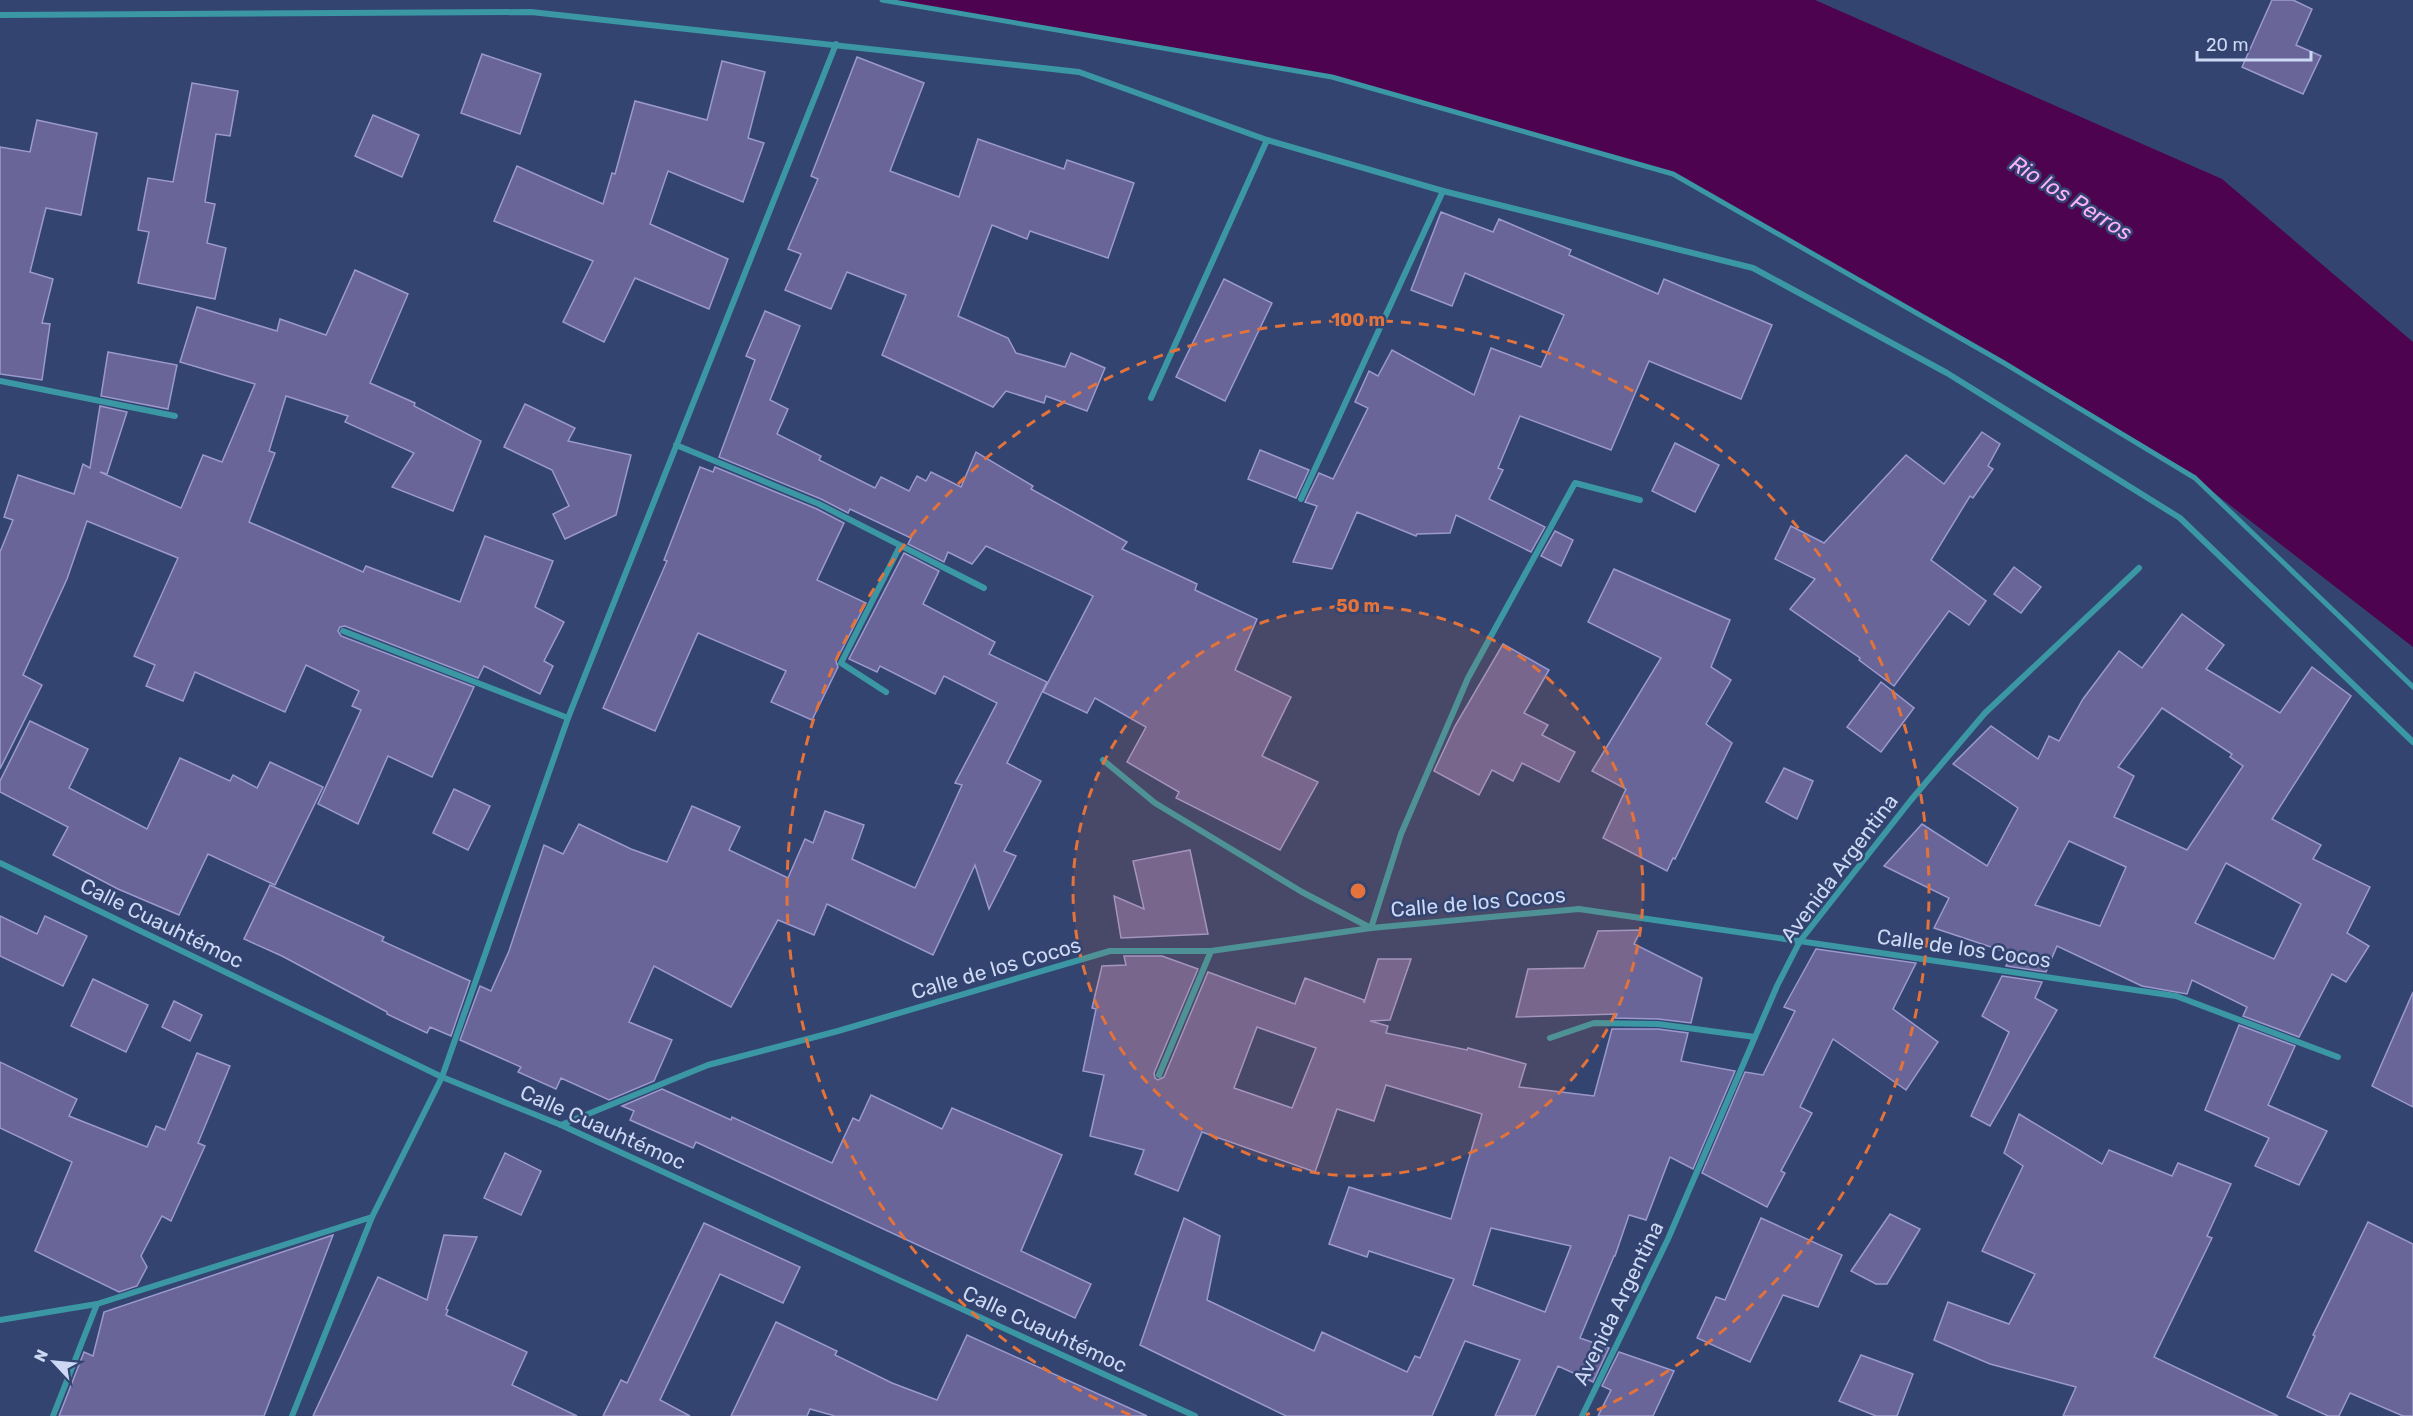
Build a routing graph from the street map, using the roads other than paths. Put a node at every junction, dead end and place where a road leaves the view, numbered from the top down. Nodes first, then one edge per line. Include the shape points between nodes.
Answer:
1 (882, 0) edge
2 (0, 15) edge
3 (836, 44) junction
4 (1267, 140) junction
5 (1443, 190) junction
6 (0, 381) edge
7 (1151, 398) dead end
8 (175, 416) dead end
9 (676, 446) junction
10 (1301, 499) dead end
11 (1640, 500) dead end
12 (900, 546) junction
13 (2139, 568) dead end
14 (984, 588) dead end
15 (343, 631) dead end
16 (2413, 687) edge
17 (886, 692) dead end
18 (568, 718) junction
19 (2413, 742) edge
20 (1103, 760) dead end
21 (0, 863) edge
22 (1371, 928) junction
23 (1800, 941) junction
24 (1211, 951) junction
25 (1755, 1037) junction
26 (1550, 1038) dead end
27 (2338, 1057) dead end
28 (1159, 1075) dead end
29 (442, 1077) junction
30 (561, 1125) junction
31 (372, 1217) junction
32 (97, 1304) junction
33 (0, 1320) edge
34 (53, 1416) edge
35 (292, 1416) edge
36 (1195, 1416) edge
37 (1582, 1416) edge

1 - 16 street via 1332,78 1673,174 2004,363 2195,478
2 - 3 street via 531,12
3 - 4 street via 1079,72
3 - 9 street
4 - 5 street
4 - 7 street
5 - 10 street
5 - 19 street via 1753,268 1947,373 2180,519
6 - 8 street
9 - 12 street via 819,504
9 - 18 street
11 - 22 street via 1575,483 1468,678 1401,834
12 - 14 street
12 - 17 street via 841,663
13 - 23 street, Avenida Argentina via 1985,713
15 - 18 street
18 - 29 street
20 - 22 street via 1155,802 1302,892
21 - 29 street, Calle Cuauhtémoc
22 - 23 street, Calle de los Cocos via 1579,909
22 - 24 street, Calle de los Cocos
23 - 25 street, Avenida Argentina
23 - 27 street, Calle de los Cocos via 2176,996
24 - 28 street
24 - 30 street, Calle de los Cocos via 1110,951 708,1065
25 - 26 street via 1658,1024 1594,1023
25 - 37 street, Avenida Argentina via 1668,1239
29 - 30 street, Calle Cuauhtémoc
29 - 31 street
30 - 36 street, Calle Cuauhtémoc
31 - 32 street
31 - 35 street
32 - 33 street
32 - 34 street

